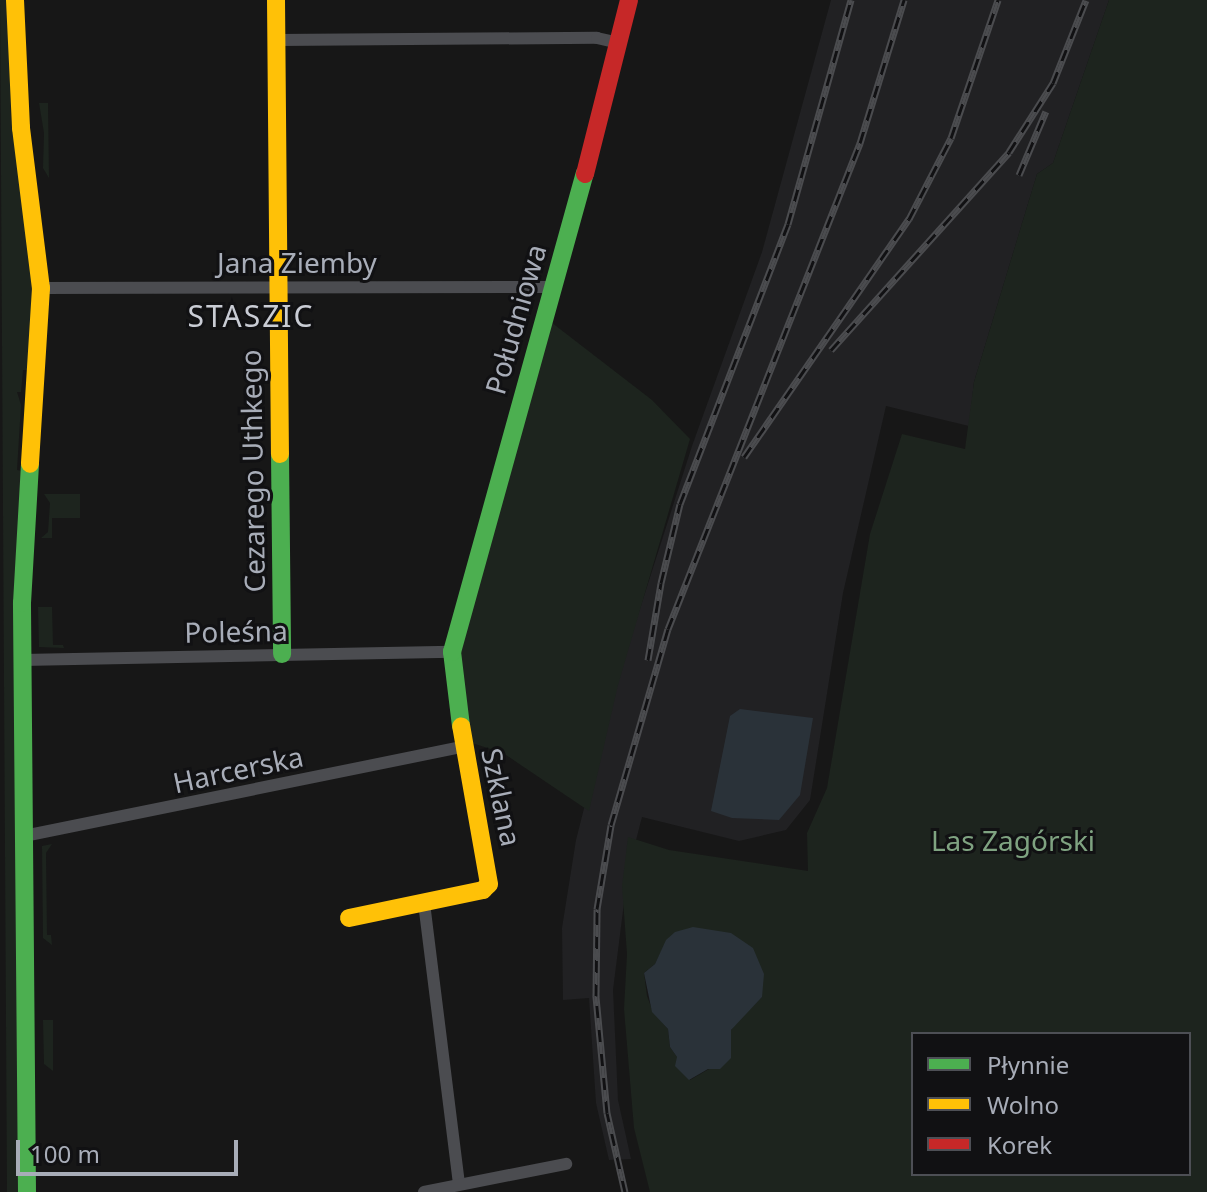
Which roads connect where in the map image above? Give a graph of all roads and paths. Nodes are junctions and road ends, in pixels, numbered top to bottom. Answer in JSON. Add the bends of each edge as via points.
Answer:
{"nodes":[{"id":1,"x":15,"y":0,"type":"edge"},
{"id":2,"x":276,"y":0,"type":"edge"},
{"id":3,"x":629,"y":0,"type":"edge"},
{"id":4,"x":277,"y":40,"type":"junction"},
{"id":5,"x":618,"y":43,"type":"junction"},
{"id":6,"x":278,"y":286,"type":"junction"},
{"id":7,"x":553,"y":287,"type":"junction"},
{"id":8,"x":41,"y":288,"type":"junction"},
{"id":9,"x":452,"y":652,"type":"junction"},
{"id":10,"x":282,"y":654,"type":"junction"},
{"id":11,"x":22,"y":660,"type":"junction"},
{"id":12,"x":463,"y":747,"type":"junction"},
{"id":13,"x":24,"y":836,"type":"junction"},
{"id":14,"x":424,"y":903,"type":"junction"},
{"id":15,"x":349,"y":918,"type":"dead end"},
{"id":16,"x":566,"y":1164,"type":"dead end"},
{"id":17,"x":459,"y":1184,"type":"junction"},
{"id":18,"x":27,"y":1192,"type":"edge"},
{"id":19,"x":424,"y":1192,"type":"edge"}],
"edges":[{"from":1,"to":8,"type":"street","via":[[19,114]]},
{"from":2,"to":4,"type":"street","name":"Cezarego Uthkego"},
{"from":3,"to":5,"type":"street","name":"Południowa"},
{"from":4,"to":5,"type":"street","via":[[597,38]]},
{"from":4,"to":6,"type":"street","name":"Cezarego Uthkego"},
{"from":5,"to":7,"type":"street","name":"Południowa"},
{"from":6,"to":7,"type":"street","name":"Jana Ziemby"},
{"from":6,"to":8,"type":"street","name":"Jana Ziemby"},
{"from":6,"to":10,"type":"street","name":"Cezarego Uthkego"},
{"from":7,"to":9,"type":"street","name":"Południowa"},
{"from":8,"to":11,"type":"street","via":[[24,538]]},
{"from":9,"to":10,"type":"street","name":"Poleśna"},
{"from":9,"to":12,"type":"street","name":"Szklana"},
{"from":10,"to":11,"type":"street","name":"Poleśna"},
{"from":11,"to":13,"type":"street"},
{"from":12,"to":13,"type":"street","name":"Harcerska"},
{"from":12,"to":14,"type":"street","name":"Szklana","via":[[489,884],[483,890]]},
{"from":13,"to":18,"type":"street"},
{"from":14,"to":15,"type":"street","name":"Szklana"},
{"from":14,"to":17,"type":"street"},
{"from":16,"to":17,"type":"street"},
{"from":17,"to":19,"type":"street"}]}
